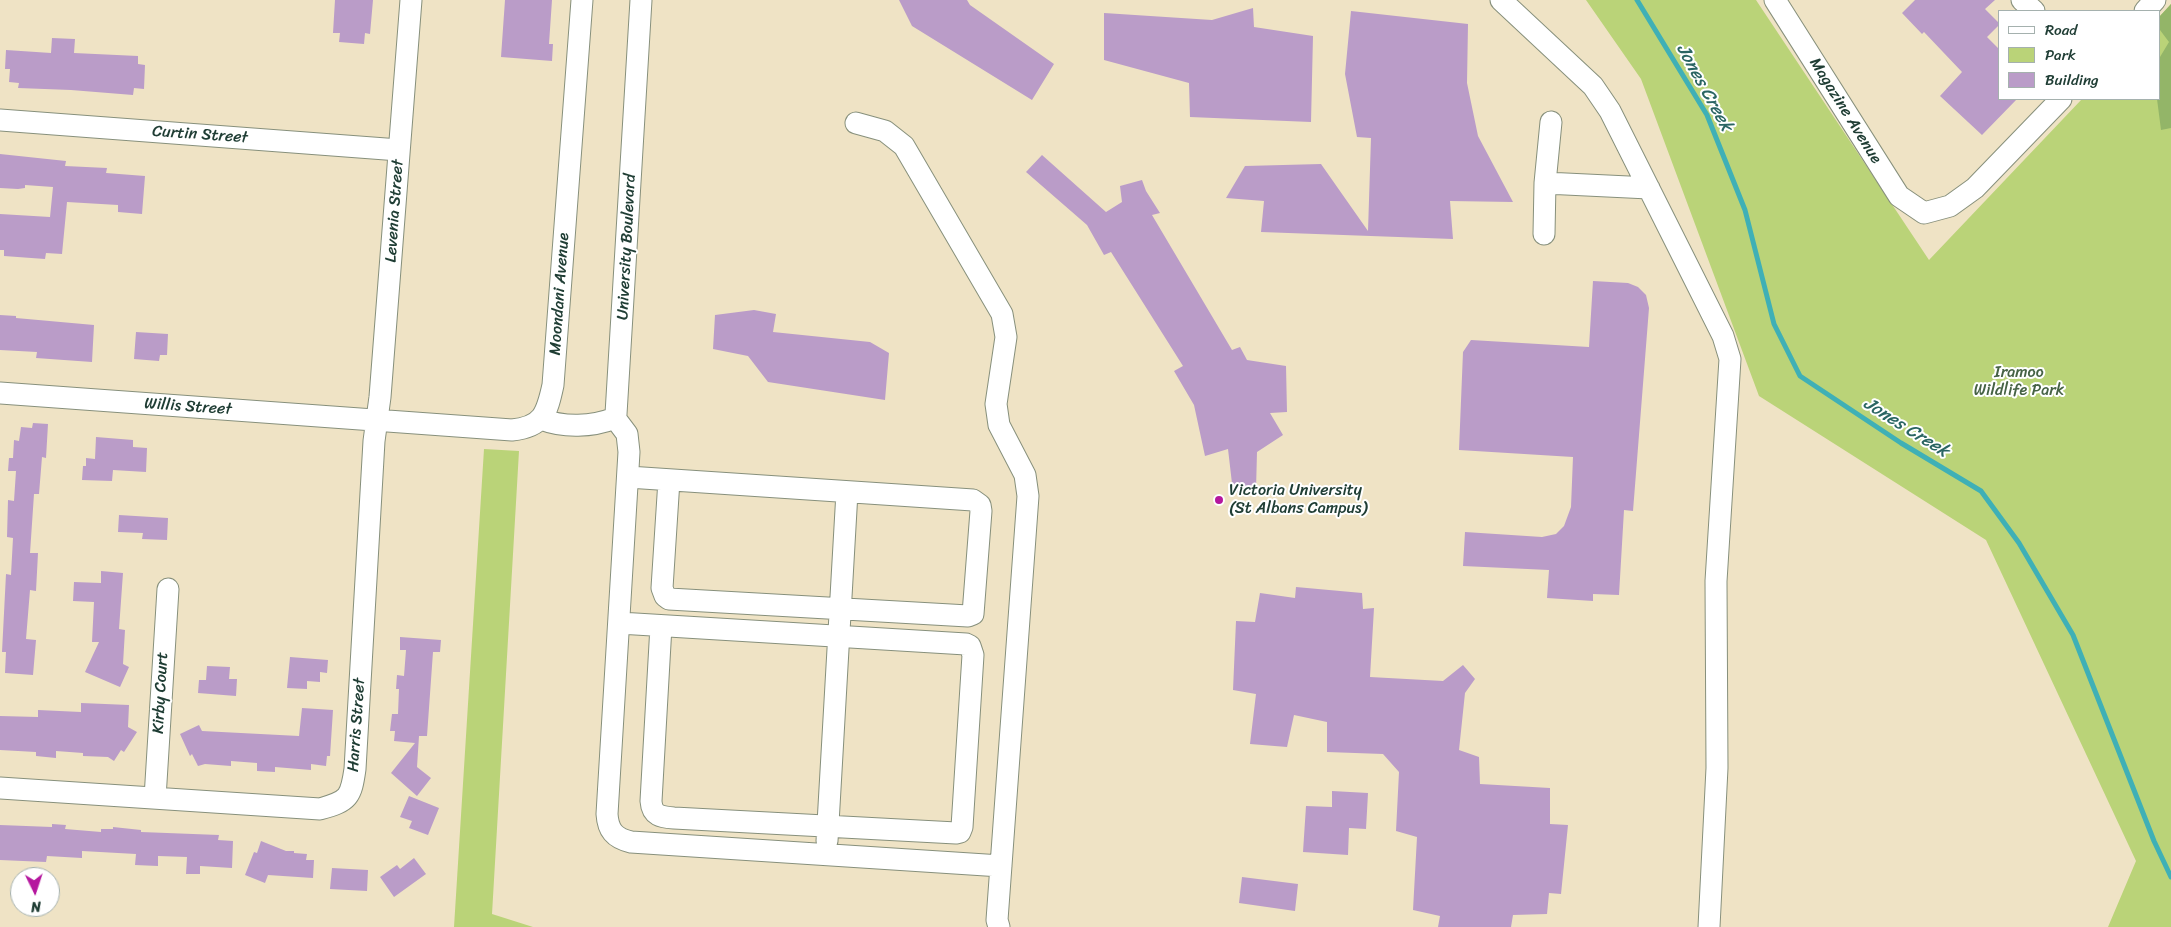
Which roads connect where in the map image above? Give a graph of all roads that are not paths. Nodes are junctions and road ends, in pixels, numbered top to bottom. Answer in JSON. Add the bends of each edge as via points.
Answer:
{"nodes":[{"id":1,"x":411,"y":0,"type":"edge"},
{"id":2,"x":582,"y":0,"type":"edge"},
{"id":3,"x":641,"y":0,"type":"edge"},
{"id":4,"x":1500,"y":0,"type":"edge"},
{"id":5,"x":1775,"y":0,"type":"edge"},
{"id":6,"x":2022,"y":0,"type":"edge"},
{"id":7,"x":2156,"y":0,"type":"edge"},
{"id":8,"x":2033,"y":10,"type":"edge"},
{"id":9,"x":2146,"y":10,"type":"edge"},
{"id":10,"x":2060,"y":100,"type":"edge"},
{"id":11,"x":0,"y":120,"type":"edge"},
{"id":12,"x":1551,"y":122,"type":"dead end"},
{"id":13,"x":856,"y":123,"type":"dead end"},
{"id":14,"x":399,"y":150,"type":"junction"},
{"id":15,"x":1545,"y":183,"type":"junction"},
{"id":16,"x":1649,"y":188,"type":"junction"},
{"id":17,"x":1544,"y":234,"type":"dead end"},
{"id":18,"x":0,"y":393,"type":"edge"},
{"id":19,"x":615,"y":418,"type":"junction"},
{"id":20,"x":541,"y":419,"type":"junction"},
{"id":21,"x":377,"y":421,"type":"junction"},
{"id":22,"x":628,"y":477,"type":"junction"},
{"id":23,"x":668,"y":480,"type":"junction"},
{"id":24,"x":847,"y":492,"type":"junction"},
{"id":25,"x":168,"y":589,"type":"dead end"},
{"id":26,"x":840,"y":609,"type":"junction"},
{"id":27,"x":619,"y":623,"type":"junction"},
{"id":28,"x":661,"y":626,"type":"junction"},
{"id":29,"x":839,"y":636,"type":"junction"},
{"id":30,"x":0,"y":788,"type":"edge"},
{"id":31,"x":155,"y":798,"type":"junction"},
{"id":32,"x":827,"y":827,"type":"junction"},
{"id":33,"x":826,"y":855,"type":"junction"},
{"id":34,"x":1001,"y":866,"type":"junction"},
{"id":35,"x":999,"y":927,"type":"edge"},
{"id":36,"x":1709,"y":927,"type":"edge"}],
"edges":[{"from":1,"to":14,"type":"street","name":"Levenia Street"},
{"from":2,"to":20,"type":"street","name":"Moondani Avenue","via":[[553,385]]},
{"from":3,"to":19,"type":"street","name":"University Boulevard"},
{"from":4,"to":16,"type":"street","via":[[1593,86],[1610,111]]},
{"from":5,"to":10,"type":"street","name":"Magazine Avenue","via":[[1899,196],[1924,213],[1950,206],[1975,188]]},
{"from":6,"to":8,"type":"street"},
{"from":7,"to":9,"type":"street"},
{"from":11,"to":14,"type":"street","name":"Curtin Street"},
{"from":12,"to":15,"type":"street"},
{"from":13,"to":34,"type":"street","via":[[885,131],[904,146],[1002,314],[1006,336],[996,404],[999,425],[1025,474],[1028,496]]},
{"from":14,"to":21,"type":"street","name":"Levenia Street"},
{"from":15,"to":16,"type":"street"},
{"from":15,"to":17,"type":"street"},
{"from":16,"to":36,"type":"street","via":[[1722,336],[1730,359],[1716,581],[1717,768]]},
{"from":18,"to":21,"type":"street","name":"Willis Street"},
{"from":19,"to":20,"type":"street","via":[[575,426]]},
{"from":19,"to":22,"type":"street","via":[[629,440]]},
{"from":20,"to":21,"type":"street","via":[[532,426],[512,430]]},
{"from":21,"to":31,"type":"street","name":"Harris Street","via":[[352,790],[344,800],[320,809]]},
{"from":22,"to":23,"type":"street"},
{"from":22,"to":27,"type":"street"},
{"from":23,"to":24,"type":"street"},
{"from":23,"to":26,"type":"street","via":[[662,588],[669,599]]},
{"from":24,"to":26,"type":"street"},
{"from":24,"to":26,"type":"street","via":[[973,500],[981,510],[973,614]]},
{"from":25,"to":31,"type":"street","name":"Kirby Court"},
{"from":26,"to":29,"type":"street"},
{"from":27,"to":28,"type":"street"},
{"from":27,"to":33,"type":"street","via":[[607,814],[612,833],[620,840],[631,842]]},
{"from":28,"to":29,"type":"street"},
{"from":28,"to":32,"type":"street","via":[[651,801],[654,813],[674,818]]},
{"from":29,"to":32,"type":"street"},
{"from":29,"to":32,"type":"street","via":[[966,644],[973,656],[960,832]]},
{"from":30,"to":31,"type":"street","name":"Harris Street"},
{"from":32,"to":33,"type":"street"},
{"from":33,"to":34,"type":"street"},
{"from":34,"to":35,"type":"street"}]}
